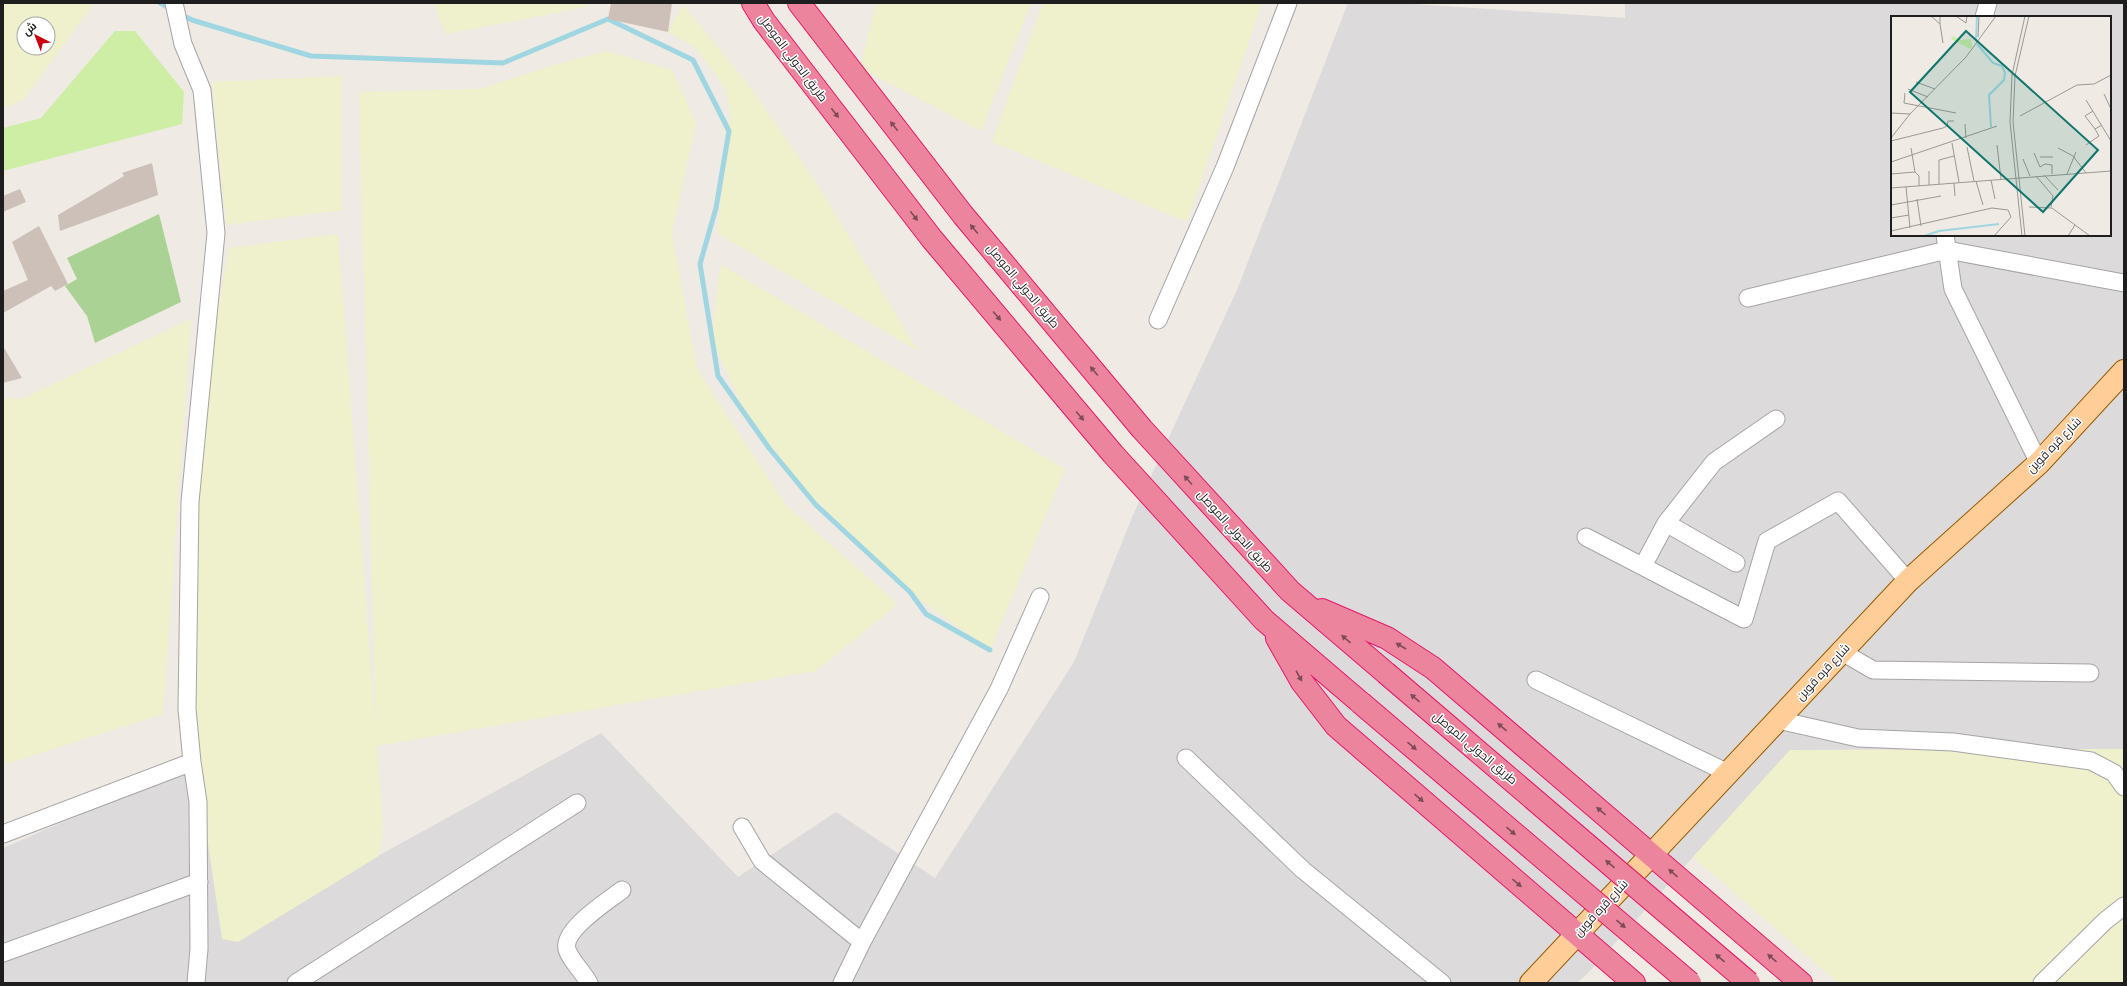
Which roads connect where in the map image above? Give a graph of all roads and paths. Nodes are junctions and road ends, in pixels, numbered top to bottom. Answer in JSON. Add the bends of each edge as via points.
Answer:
{"nodes":[{"id":1,"x":174,"y":3,"type":"edge"},
{"id":2,"x":753,"y":3,"type":"edge"},
{"id":3,"x":799,"y":3,"type":"edge"},
{"id":4,"x":1288,"y":3,"type":"edge"},
{"id":5,"x":1988,"y":3,"type":"edge"},
{"id":6,"x":1984,"y":16,"type":"edge"},
{"id":7,"x":1946,"y":243,"type":"edge"},
{"id":8,"x":2124,"y":283,"type":"edge"},
{"id":9,"x":1748,"y":298,"type":"dead end"},
{"id":10,"x":1158,"y":320,"type":"dead end"},
{"id":11,"x":2124,"y":371,"type":"edge"},
{"id":12,"x":1776,"y":419,"type":"dead end"},
{"id":13,"x":2039,"y":463,"type":"junction"},
{"id":14,"x":1666,"y":523,"type":"junction"},
{"id":15,"x":1586,"y":537,"type":"dead end"},
{"id":16,"x":1736,"y":563,"type":"dead end"},
{"id":17,"x":1642,"y":566,"type":"junction"},
{"id":18,"x":1908,"y":581,"type":"junction"},
{"id":19,"x":1290,"y":591,"type":"junction"},
{"id":20,"x":1040,"y":597,"type":"dead end"},
{"id":21,"x":1264,"y":620,"type":"junction"},
{"id":22,"x":1842,"y":652,"type":"junction"},
{"id":23,"x":2090,"y":673,"type":"dead end"},
{"id":24,"x":1536,"y":680,"type":"dead end"},
{"id":25,"x":1778,"y":720,"type":"junction"},
{"id":26,"x":1186,"y":758,"type":"dead end"},
{"id":27,"x":192,"y":762,"type":"junction"},
{"id":28,"x":1728,"y":773,"type":"junction"},
{"id":29,"x":2124,"y":787,"type":"edge"},
{"id":30,"x":577,"y":803,"type":"dead end"},
{"id":31,"x":742,"y":828,"type":"dead end"},
{"id":32,"x":3,"y":834,"type":"edge"},
{"id":33,"x":1652,"y":854,"type":"junction"},
{"id":34,"x":199,"y":882,"type":"junction"},
{"id":35,"x":622,"y":890,"type":"dead end"},
{"id":36,"x":2124,"y":906,"type":"edge"},
{"id":37,"x":1577,"y":934,"type":"junction"},
{"id":38,"x":862,"y":942,"type":"junction"},
{"id":39,"x":3,"y":953,"type":"edge"},
{"id":40,"x":196,"y":983,"type":"edge"},
{"id":41,"x":296,"y":983,"type":"edge"},
{"id":42,"x":589,"y":983,"type":"edge"},
{"id":43,"x":842,"y":983,"type":"edge"},
{"id":44,"x":1442,"y":983,"type":"edge"},
{"id":45,"x":1531,"y":983,"type":"edge"},
{"id":46,"x":1634,"y":983,"type":"edge"},
{"id":47,"x":1690,"y":983,"type":"edge"},
{"id":48,"x":1749,"y":983,"type":"edge"},
{"id":49,"x":1801,"y":983,"type":"edge"},
{"id":50,"x":2042,"y":983,"type":"edge"}],
"edges":[{"from":1,"to":27,"type":"street","via":[[183,44],[202,90],[216,233],[190,502],[187,709]]},
{"from":2,"to":21,"type":"highway","name":"طريق الحولي الموصل","one_way":true,"via":[[764,21],[932,239],[1113,454]]},
{"from":19,"to":3,"type":"highway","name":"طريق الحولي الموصل","one_way":true,"via":[[1142,428],[963,215]]},
{"from":4,"to":10,"type":"street","via":[[1225,168]]},
{"from":5,"to":6,"type":"street"},
{"from":7,"to":8,"type":"street"},
{"from":7,"to":9,"type":"street"},
{"from":7,"to":13,"type":"street","via":[[1954,289]]},
{"from":11,"to":13,"type":"main road","name":"شارع قره قوين"},
{"from":12,"to":14,"type":"street","via":[[1714,462]]},
{"from":13,"to":18,"type":"main road","name":"شارع قره قوين"},
{"from":14,"to":16,"type":"street"},
{"from":14,"to":17,"type":"street"},
{"from":15,"to":17,"type":"street"},
{"from":17,"to":18,"type":"street","via":[[1744,619],[1767,541],[1838,501]]},
{"from":18,"to":22,"type":"main road","name":"شارع قره قوين"},
{"from":33,"to":19,"type":"highway","one_way":true,"via":[[1433,668],[1387,638],[1320,609]]},
{"from":48,"to":19,"type":"highway","name":"طريق الحولي الموصل","one_way":true,"bridge":true},
{"from":20,"to":38,"type":"street","via":[[999,689]]},
{"from":21,"to":37,"type":"highway","one_way":true,"via":[[1276,635],[1307,689],[1336,726]]},
{"from":21,"to":47,"type":"highway","name":"طريق الحولي الموصل","one_way":true,"bridge":true},
{"from":22,"to":23,"type":"street","via":[[1874,670]]},
{"from":22,"to":25,"type":"main road","name":"شارع قره قوين"},
{"from":24,"to":28,"type":"street"},
{"from":25,"to":28,"type":"main road","name":"شارع قره قوين"},
{"from":25,"to":29,"type":"street","via":[[1858,738],[1954,742],[2091,760],[2114,773]]},
{"from":26,"to":44,"type":"street","via":[[1303,870]]},
{"from":27,"to":32,"type":"street"},
{"from":27,"to":34,"type":"street","via":[[198,802]]},
{"from":28,"to":33,"type":"main road","name":"شارع قره قوين"},
{"from":30,"to":41,"type":"street"},
{"from":31,"to":38,"type":"street","via":[[762,861]]},
{"from":33,"to":37,"type":"main road","name":"شارع قره قوين"},
{"from":49,"to":33,"type":"highway","one_way":true},
{"from":34,"to":39,"type":"street"},
{"from":34,"to":40,"type":"street","via":[[199,950]]},
{"from":35,"to":42,"type":"street","via":[[575,927],[568,938],[567,951]]},
{"from":36,"to":50,"type":"street","via":[[2105,920]]},
{"from":37,"to":45,"type":"main road","name":"شارع قره قوين"},
{"from":37,"to":46,"type":"highway"},
{"from":38,"to":43,"type":"street"}]}
